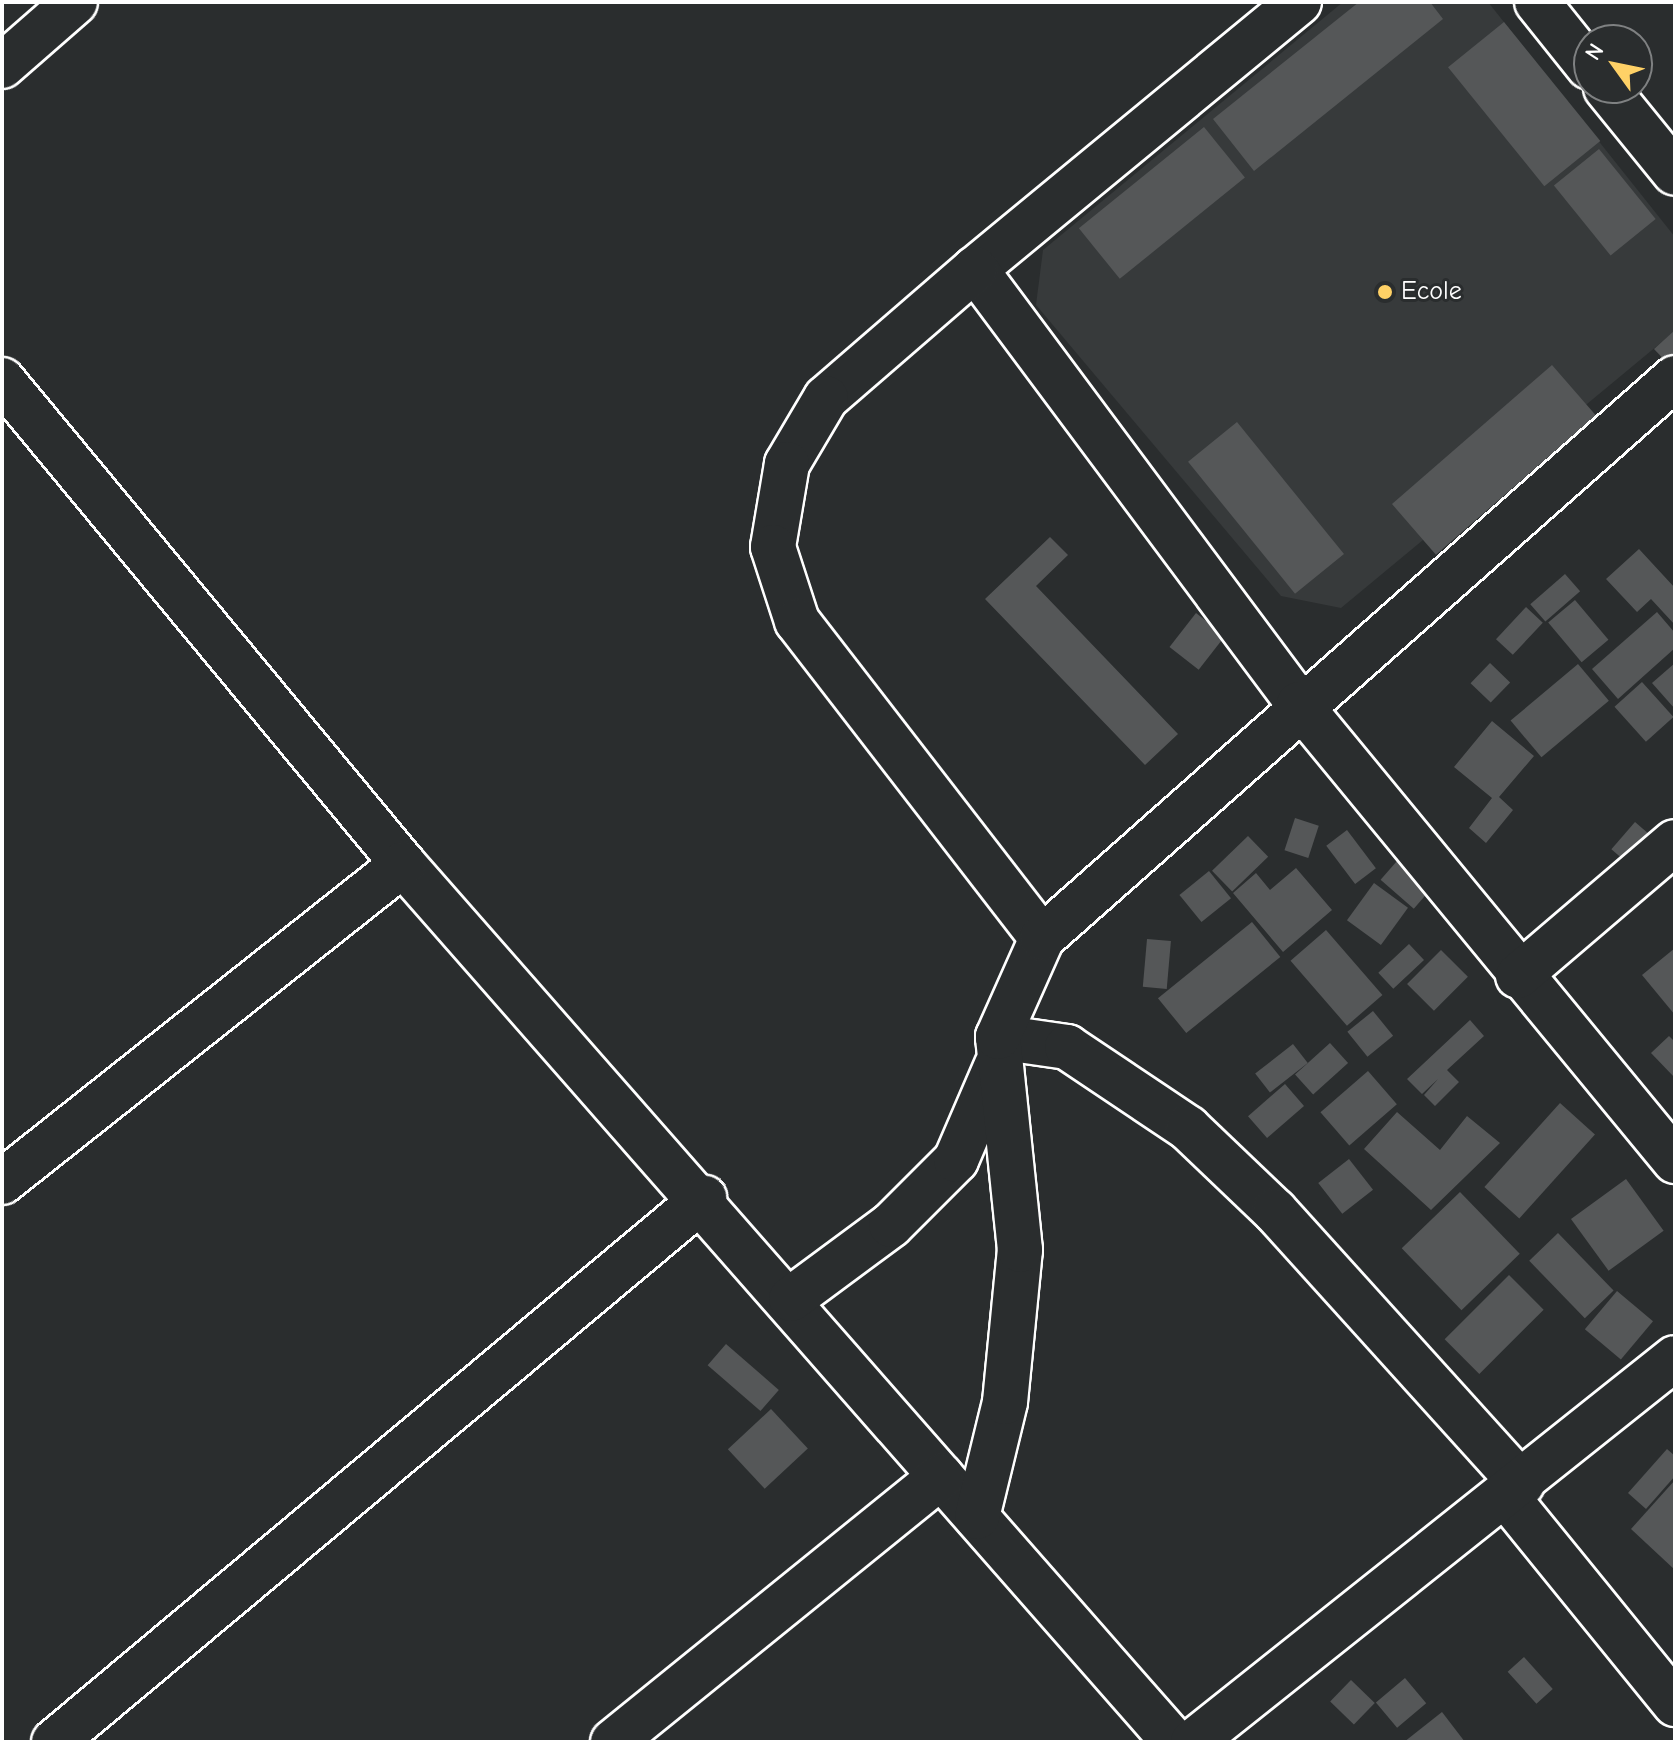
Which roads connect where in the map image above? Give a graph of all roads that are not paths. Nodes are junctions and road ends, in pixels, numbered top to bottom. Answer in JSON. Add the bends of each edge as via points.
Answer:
{"nodes":[{"id":1,"x":75,"y":2,"type":"edge"},
{"id":2,"x":1299,"y":2,"type":"edge"},
{"id":3,"x":1537,"y":2,"type":"edge"},
{"id":4,"x":1573,"y":47,"type":"edge"},
{"id":5,"x":2,"y":66,"type":"edge"},
{"id":6,"x":1619,"y":104,"type":"edge"},
{"id":7,"x":1675,"y":173,"type":"edge"},
{"id":8,"x":975,"y":269,"type":"junction"},
{"id":9,"x":1675,"y":378,"type":"edge"},
{"id":10,"x":2,"y":380,"type":"edge"},
{"id":11,"x":1299,"y":704,"type":"junction"},
{"id":12,"x":1675,"y":842,"type":"edge"},
{"id":13,"x":403,"y":864,"type":"junction"},
{"id":14,"x":1042,"y":938,"type":"junction"},
{"id":15,"x":1518,"y":976,"type":"junction"},
{"id":16,"x":998,"y":1051,"type":"junction"},
{"id":17,"x":1675,"y":1161,"type":"edge"},
{"id":18,"x":2,"y":1182,"type":"edge"},
{"id":19,"x":704,"y":1198,"type":"junction"},
{"id":20,"x":791,"y":1299,"type":"junction"},
{"id":21,"x":1675,"y":1358,"type":"edge"},
{"id":22,"x":941,"y":1476,"type":"junction"},
{"id":23,"x":1515,"y":1490,"type":"junction"},
{"id":24,"x":977,"y":1517,"type":"junction"},
{"id":25,"x":1675,"y":1704,"type":"edge"},
{"id":26,"x":54,"y":1742,"type":"edge"},
{"id":27,"x":613,"y":1742,"type":"edge"},
{"id":28,"x":1174,"y":1742,"type":"edge"},
{"id":29,"x":1193,"y":1742,"type":"edge"}],
"edges":[{"from":1,"to":5,"type":"street"},
{"from":2,"to":8,"type":"street"},
{"from":3,"to":4,"type":"street"},
{"from":6,"to":7,"type":"street"},
{"from":8,"to":11,"type":"street"},
{"from":8,"to":14,"type":"street","via":[[826,398],[787,464],[773,547],[797,621]]},
{"from":9,"to":11,"type":"street"},
{"from":10,"to":13,"type":"street"},
{"from":11,"to":14,"type":"street"},
{"from":11,"to":15,"type":"street"},
{"from":12,"to":15,"type":"street"},
{"from":13,"to":18,"type":"street"},
{"from":13,"to":19,"type":"street"},
{"from":14,"to":16,"type":"street"},
{"from":15,"to":17,"type":"street"},
{"from":16,"to":20,"type":"street","via":[[956,1160],[891,1225]]},
{"from":16,"to":23,"type":"street","via":[[1067,1047],[1188,1128],[1275,1211]]},
{"from":16,"to":24,"type":"street","via":[[1020,1250],[1007,1387]]},
{"from":19,"to":20,"type":"street"},
{"from":19,"to":26,"type":"street"},
{"from":20,"to":22,"type":"street"},
{"from":21,"to":23,"type":"street"},
{"from":22,"to":24,"type":"street"},
{"from":22,"to":27,"type":"street"},
{"from":23,"to":25,"type":"street"},
{"from":23,"to":29,"type":"street"},
{"from":24,"to":28,"type":"street"}]}
